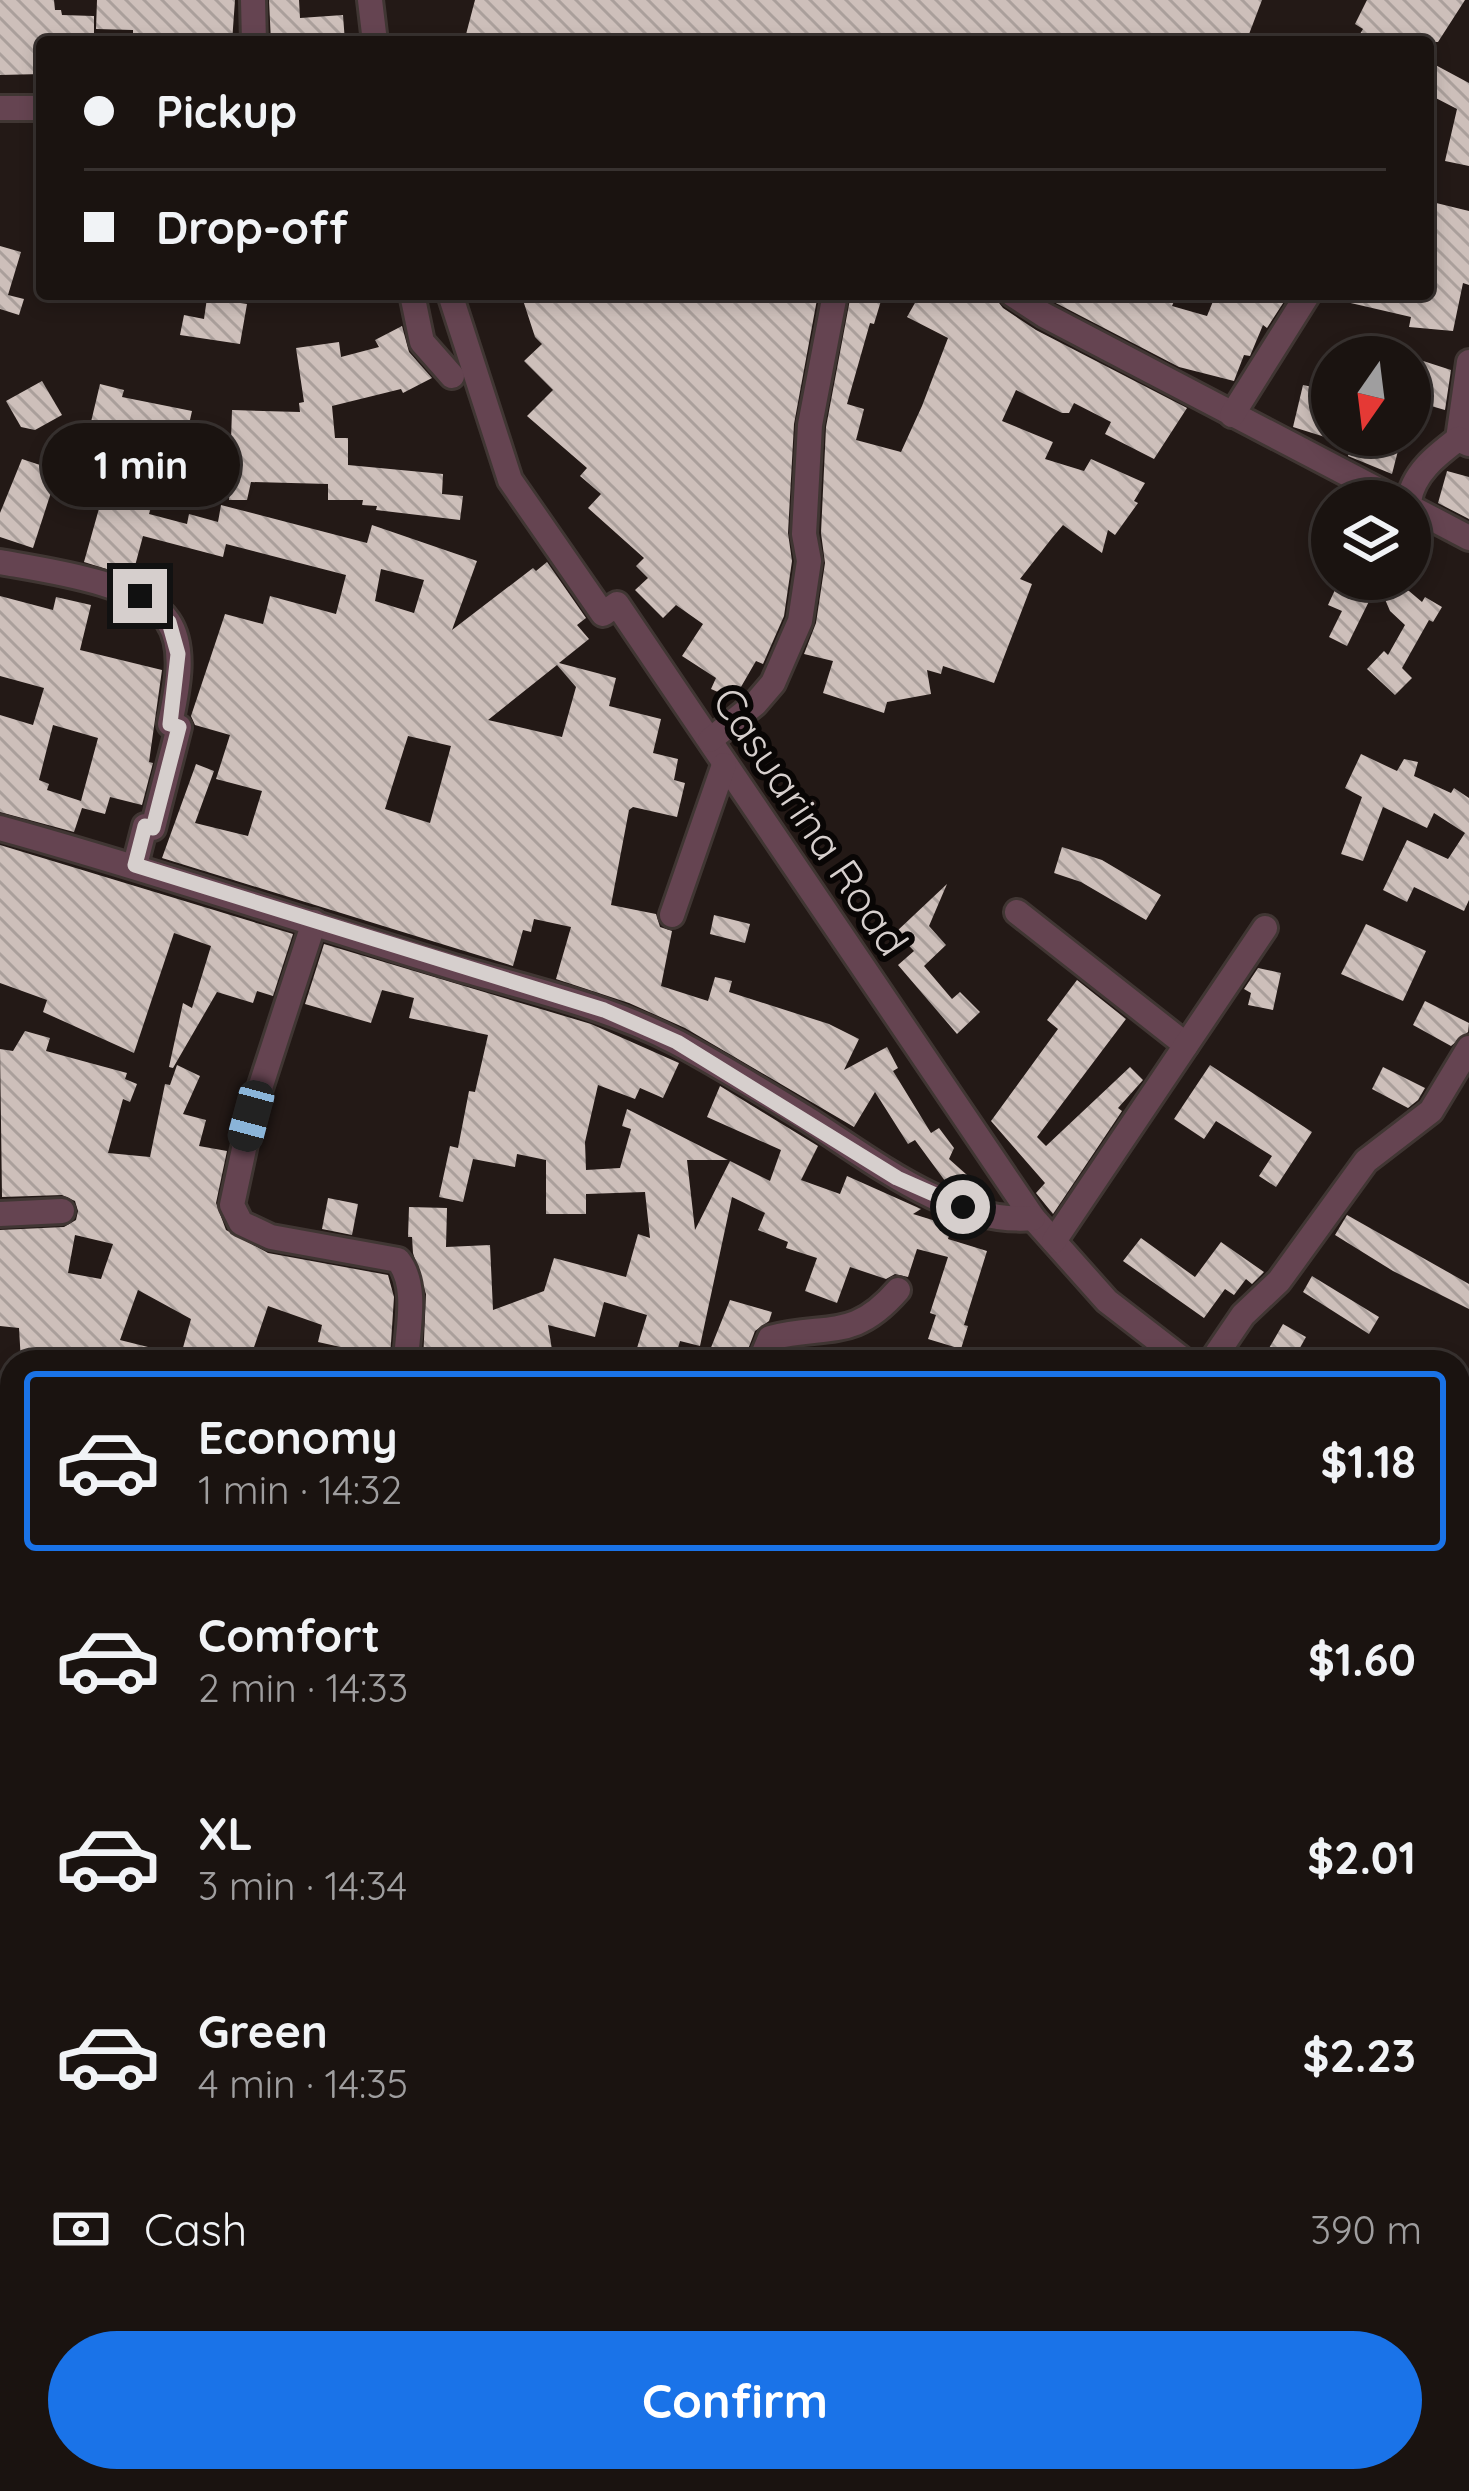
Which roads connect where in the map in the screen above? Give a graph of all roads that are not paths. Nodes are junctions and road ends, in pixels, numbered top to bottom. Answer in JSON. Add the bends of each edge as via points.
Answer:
{"nodes":[{"id":1,"x":253,"y":0,"type":"edge"},
{"id":2,"x":370,"y":0,"type":"edge"},
{"id":3,"x":254,"y":36,"type":"edge"},
{"id":4,"x":374,"y":36,"type":"edge"},
{"id":5,"x":0,"y":108,"type":"edge"},
{"id":6,"x":36,"y":108,"type":"edge"},
{"id":7,"x":413,"y":300,"type":"edge"},
{"id":8,"x":452,"y":300,"type":"edge"},
{"id":9,"x":834,"y":300,"type":"edge"},
{"id":10,"x":1023,"y":300,"type":"edge"},
{"id":11,"x":1304,"y":300,"type":"edge"},
{"id":12,"x":1469,"y":362,"type":"edge"},
{"id":13,"x":452,"y":376,"type":"dead end"},
{"id":14,"x":1232,"y":415,"type":"junction"},
{"id":15,"x":1464,"y":441,"type":"edge"},
{"id":16,"x":1358,"y":480,"type":"edge"},
{"id":17,"x":1415,"y":480,"type":"edge"},
{"id":18,"x":1431,"y":516,"type":"edge"},
{"id":19,"x":1469,"y":538,"type":"edge"},
{"id":20,"x":0,"y":562,"type":"edge"},
{"id":21,"x":710,"y":740,"type":"junction"},
{"id":22,"x":724,"y":765,"type":"junction"},
{"id":23,"x":0,"y":828,"type":"edge"},
{"id":24,"x":135,"y":865,"type":"junction"},
{"id":25,"x":1018,"y":912,"type":"dead end"},
{"id":26,"x":672,"y":914,"type":"dead end"},
{"id":27,"x":314,"y":922,"type":"junction"},
{"id":28,"x":1265,"y":928,"type":"dead end"},
{"id":29,"x":1186,"y":1045,"type":"junction"},
{"id":30,"x":1469,"y":1048,"type":"edge"},
{"id":31,"x":62,"y":1211,"type":"dead end"},
{"id":32,"x":0,"y":1214,"type":"edge"},
{"id":33,"x":1033,"y":1218,"type":"junction"},
{"id":34,"x":1054,"y":1241,"type":"junction"},
{"id":35,"x":898,"y":1290,"type":"dead end"},
{"id":36,"x":407,"y":1350,"type":"edge"},
{"id":37,"x":765,"y":1350,"type":"edge"},
{"id":38,"x":1171,"y":1350,"type":"edge"},
{"id":39,"x":1219,"y":1350,"type":"edge"}],
"edges":[{"from":1,"to":3,"type":"street"},
{"from":2,"to":4,"type":"street"},
{"from":5,"to":6,"type":"street"},
{"from":7,"to":13,"type":"street","via":[[422,342]]},
{"from":8,"to":21,"type":"street","name":"Casuarina Road","via":[[510,480],[603,614],[617,604]]},
{"from":9,"to":21,"type":"street","via":[[810,425],[800,622],[773,683]]},
{"from":10,"to":14,"type":"street"},
{"from":11,"to":14,"type":"street"},
{"from":12,"to":15,"type":"street"},
{"from":14,"to":16,"type":"street"},
{"from":15,"to":17,"type":"street"},
{"from":18,"to":19,"type":"street"},
{"from":20,"to":24,"type":"street","via":[[140,596],[169,622],[178,654],[170,724],[179,727]]},
{"from":21,"to":22,"type":"street","name":"Casuarina Road"},
{"from":22,"to":26,"type":"street"},
{"from":22,"to":33,"type":"street","name":"Casuarina Road"},
{"from":23,"to":24,"type":"street"},
{"from":24,"to":27,"type":"street"},
{"from":25,"to":29,"type":"street"},
{"from":27,"to":33,"type":"street","via":[[604,1010],[677,1042],[897,1178],[986,1216]]},
{"from":27,"to":36,"type":"street","via":[[251,1116],[232,1205],[241,1223],[271,1238],[398,1260],[406,1270]]},
{"from":28,"to":29,"type":"street"},
{"from":29,"to":34,"type":"street"},
{"from":30,"to":39,"type":"street","via":[[1431,1111],[1366,1161]]},
{"from":31,"to":32,"type":"street"},
{"from":33,"to":34,"type":"street","name":"Casuarina Road"},
{"from":34,"to":38,"type":"street","name":"Casuarina Road","via":[[1107,1300]]},
{"from":35,"to":37,"type":"street","via":[[878,1313],[844,1329],[770,1338]]}]}
